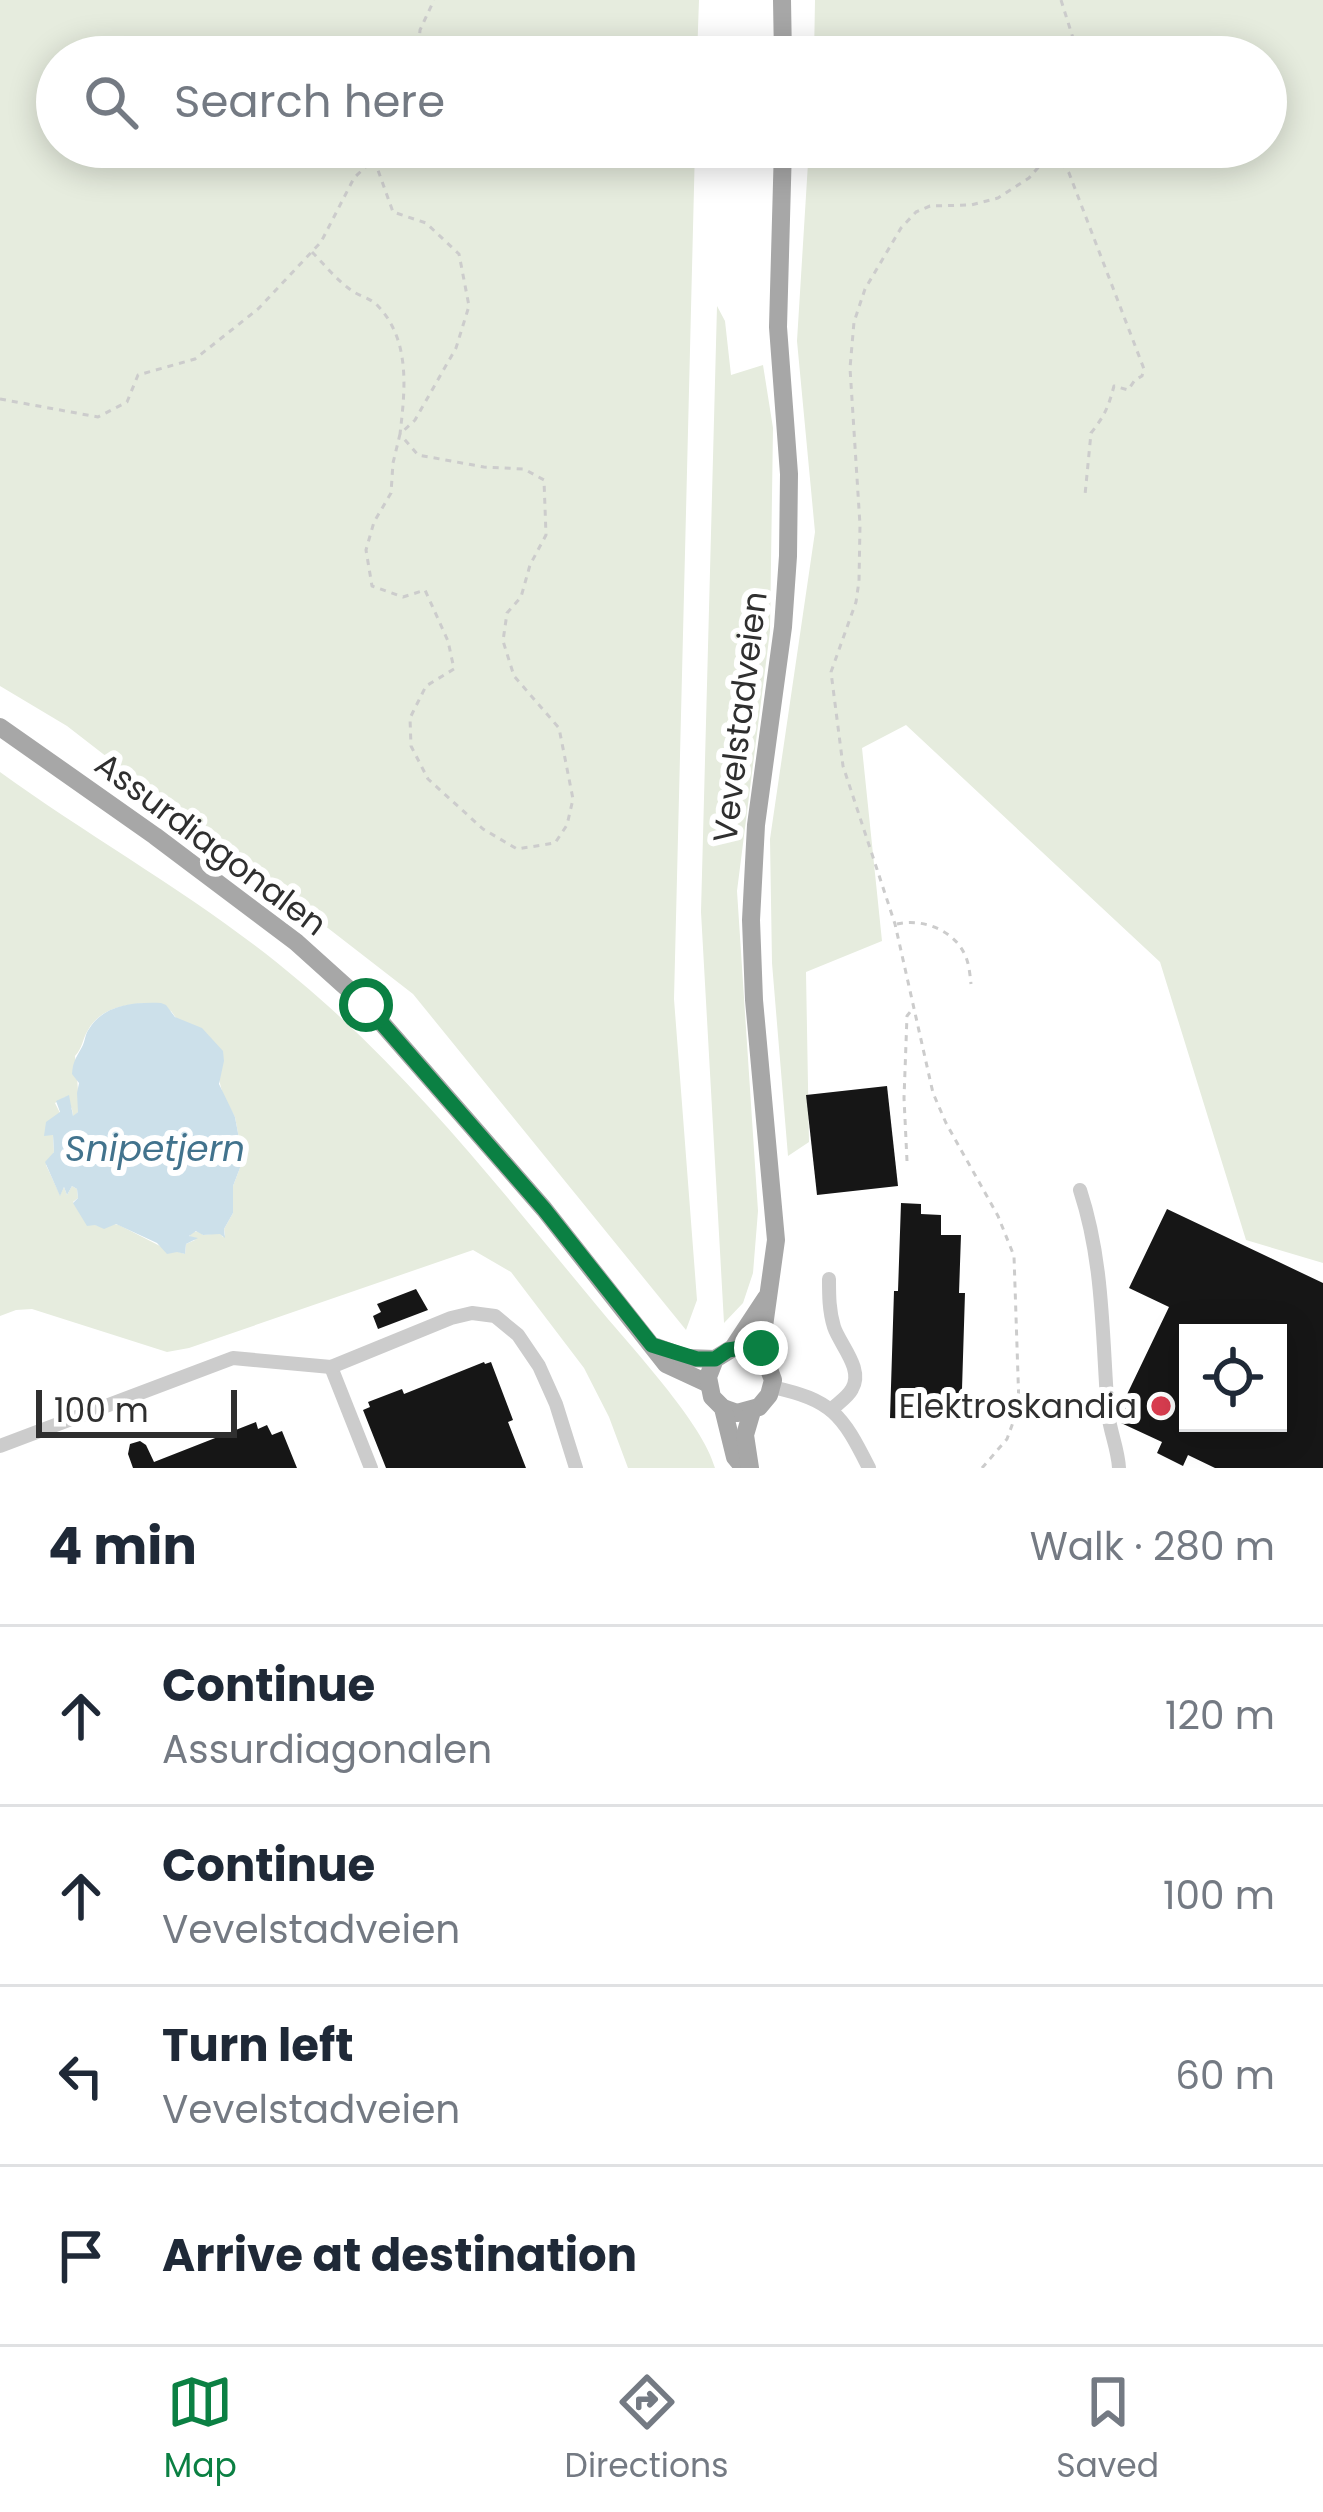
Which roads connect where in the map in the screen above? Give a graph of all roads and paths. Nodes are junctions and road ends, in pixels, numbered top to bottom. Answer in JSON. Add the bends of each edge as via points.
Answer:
{"nodes":[{"id":1,"x":434,"y":0,"type":"edge"},
{"id":2,"x":782,"y":0,"type":"edge"},
{"id":3,"x":1061,"y":0,"type":"edge"},
{"id":4,"x":420,"y":36,"type":"edge"},
{"id":5,"x":782,"y":36,"type":"edge"},
{"id":6,"x":1072,"y":36,"type":"edge"},
{"id":7,"x":365,"y":168,"type":"edge"},
{"id":8,"x":377,"y":168,"type":"edge"},
{"id":9,"x":782,"y":168,"type":"edge"},
{"id":10,"x":1038,"y":168,"type":"edge"},
{"id":11,"x":1066,"y":168,"type":"edge"},
{"id":12,"x":312,"y":252,"type":"junction"},
{"id":13,"x":0,"y":400,"type":"edge"},
{"id":14,"x":400,"y":434,"type":"junction"},
{"id":15,"x":1085,"y":495,"type":"dead end"},
{"id":16,"x":0,"y":727,"type":"edge"},
{"id":17,"x":896,"y":924,"type":"junction"},
{"id":18,"x":971,"y":984,"type":"dead end"},
{"id":19,"x":915,"y":1005,"type":"junction"},
{"id":20,"x":907,"y":1161,"type":"dead end"},
{"id":21,"x":1080,"y":1190,"type":"dead end"},
{"id":22,"x":829,"y":1279,"type":"dead end"},
{"id":23,"x":768,"y":1294,"type":"junction"},
{"id":24,"x":652,"y":1345,"type":"junction"},
{"id":25,"x":733,"y":1348,"type":"junction"},
{"id":26,"x":762,"y":1356,"type":"junction"},
{"id":27,"x":715,"y":1359,"type":"junction"},
{"id":28,"x":331,"y":1367,"type":"junction"},
{"id":29,"x":707,"y":1383,"type":"junction"},
{"id":30,"x":772,"y":1388,"type":"junction"},
{"id":31,"x":722,"y":1408,"type":"junction"},
{"id":32,"x":831,"y":1410,"type":"junction"},
{"id":33,"x":752,"y":1411,"type":"junction"},
{"id":34,"x":0,"y":1446,"type":"edge"},
{"id":35,"x":371,"y":1468,"type":"edge"},
{"id":36,"x":576,"y":1468,"type":"edge"},
{"id":37,"x":747,"y":1468,"type":"edge"},
{"id":38,"x":869,"y":1468,"type":"edge"},
{"id":39,"x":982,"y":1468,"type":"edge"},
{"id":40,"x":1119,"y":1468,"type":"edge"}],
"edges":[{"from":1,"to":4,"type":"path"},
{"from":2,"to":5,"type":"main road"},
{"from":3,"to":6,"type":"path"},
{"from":7,"to":12,"type":"path"},
{"from":8,"to":14,"type":"path","via":[[393,212],[426,223],[458,254],[469,307],[456,348]]},
{"from":9,"to":23,"type":"main road","name":"Vevelstadveien","via":[[778,327],[788,556],[751,933],[776,1225]]},
{"from":10,"to":17,"type":"path","via":[[998,198],[911,215],[871,277],[854,322],[860,581],[831,679],[843,766]]},
{"from":11,"to":15,"type":"path","via":[[1144,369],[1128,390],[1114,386],[1091,433]]},
{"from":12,"to":13,"type":"path","via":[[211,346],[138,375],[127,402],[98,417]]},
{"from":12,"to":14,"type":"path","via":[[376,302],[390,323],[406,378]]},
{"from":14,"to":14,"type":"path","via":[[418,454],[524,469],[544,480],[546,535],[507,613],[503,641],[514,676],[560,728],[573,799],[555,843],[517,849],[483,829],[428,778],[411,746],[410,718],[426,686],[454,669],[425,590],[403,597],[372,586],[366,550],[391,493]]},
{"from":16,"to":24,"type":"main road","name":"Assurdiagonalen","via":[[296,942],[366,1005]]},
{"from":17,"to":18,"type":"path","via":[[925,922],[949,936],[967,958]]},
{"from":17,"to":19,"type":"path"},
{"from":19,"to":20,"type":"path","via":[[907,1016]]},
{"from":19,"to":39,"type":"path","via":[[940,1112],[1014,1256],[1018,1406],[1007,1439]]},
{"from":21,"to":40,"type":"street","via":[[1093,1229]]},
{"from":22,"to":32,"type":"street","via":[[833,1324],[855,1375],[853,1389]]},
{"from":23,"to":25,"type":"main road","name":"Vevelstadveien"},
{"from":23,"to":26,"type":"main road","name":"Vevelstadveien"},
{"from":24,"to":27,"type":"main road"},
{"from":24,"to":29,"type":"main road","via":[[666,1364]]},
{"from":25,"to":26,"type":"main road"},
{"from":25,"to":27,"type":"main road","name":"Vevelstadveien"},
{"from":26,"to":30,"type":"main road","name":"Vevelstadveien"},
{"from":27,"to":29,"type":"main road"},
{"from":28,"to":34,"type":"street","via":[[233,1358]]},
{"from":28,"to":35,"type":"street"},
{"from":28,"to":36,"type":"street","via":[[451,1318],[495,1316],[539,1366]]},
{"from":29,"to":31,"type":"main road"},
{"from":30,"to":32,"type":"street"},
{"from":30,"to":33,"type":"main road"},
{"from":31,"to":33,"type":"main road"},
{"from":31,"to":37,"type":"main road","via":[[735,1457]]},
{"from":32,"to":38,"type":"street"},
{"from":33,"to":37,"type":"main road"}]}
